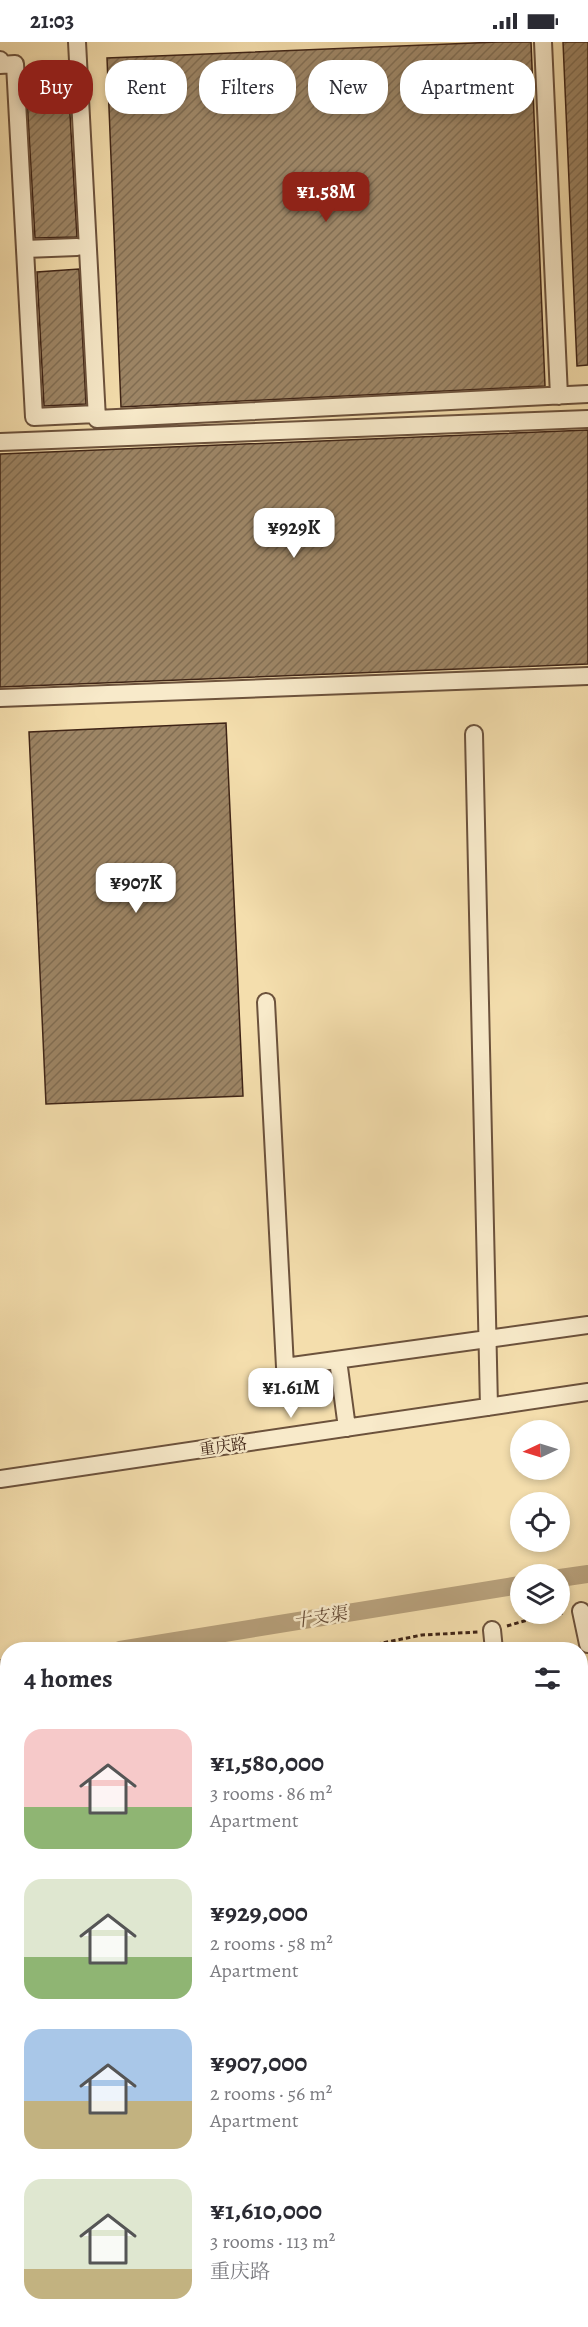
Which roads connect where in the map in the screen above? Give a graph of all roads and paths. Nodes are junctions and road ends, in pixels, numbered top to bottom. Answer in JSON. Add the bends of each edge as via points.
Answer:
{"nodes":[{"id":1,"x":76,"y":42,"type":"edge"},
{"id":2,"x":543,"y":42,"type":"edge"},
{"id":3,"x":0,"y":60,"type":"edge"},
{"id":4,"x":77,"y":247,"type":"dead end"},
{"id":5,"x":25,"y":249,"type":"junction"},
{"id":6,"x":588,"y":394,"type":"edge"},
{"id":7,"x":559,"y":396,"type":"junction"},
{"id":8,"x":96,"y":414,"type":"junction"},
{"id":9,"x":588,"y":419,"type":"edge"},
{"id":10,"x":0,"y":442,"type":"edge"},
{"id":11,"x":588,"y":676,"type":"edge"},
{"id":12,"x":0,"y":698,"type":"edge"},
{"id":13,"x":474,"y":734,"type":"dead end"},
{"id":14,"x":266,"y":1002,"type":"dead end"},
{"id":15,"x":588,"y":1325,"type":"edge"},
{"id":16,"x":488,"y":1339,"type":"junction"},
{"id":17,"x":338,"y":1360,"type":"junction"},
{"id":18,"x":588,"y":1392,"type":"edge"},
{"id":19,"x":489,"y":1407,"type":"junction"},
{"id":20,"x":347,"y":1428,"type":"junction"},
{"id":21,"x":0,"y":1479,"type":"edge"},
{"id":22,"x":581,"y":1611,"type":"joint"},
{"id":23,"x":492,"y":1630,"type":"junction"},
{"id":24,"x":387,"y":1642,"type":"edge"},
{"id":25,"x":493,"y":1642,"type":"edge"},
{"id":26,"x":588,"y":1642,"type":"edge"}],
"edges":[{"from":1,"to":8,"type":"street"},
{"from":2,"to":7,"type":"street"},
{"from":3,"to":5,"type":"street","via":[[0,65],[15,64]]},
{"from":4,"to":5,"type":"street"},
{"from":5,"to":8,"type":"street","via":[[34,417]]},
{"from":6,"to":7,"type":"street"},
{"from":7,"to":8,"type":"street","via":[[97,419]]},
{"from":9,"to":10,"type":"street"},
{"from":11,"to":12,"type":"street"},
{"from":13,"to":16,"type":"street"},
{"from":14,"to":17,"type":"street","via":[[285,1367]]},
{"from":15,"to":16,"type":"street"},
{"from":16,"to":17,"type":"street"},
{"from":16,"to":19,"type":"street"},
{"from":17,"to":20,"type":"street"},
{"from":18,"to":19,"type":"street","name":"重庆路"},
{"from":19,"to":20,"type":"street","name":"重庆路"},
{"from":20,"to":21,"type":"street","name":"重庆路"},
{"from":22,"to":23,"type":"path","via":[[538,1617]]},
{"from":22,"to":26,"type":"street"},
{"from":23,"to":24,"type":"path"},
{"from":23,"to":25,"type":"street"}]}
